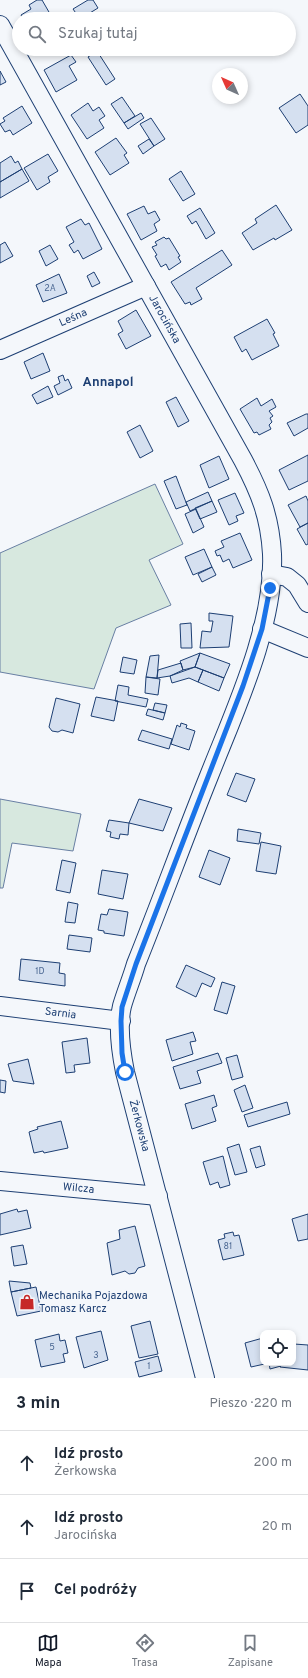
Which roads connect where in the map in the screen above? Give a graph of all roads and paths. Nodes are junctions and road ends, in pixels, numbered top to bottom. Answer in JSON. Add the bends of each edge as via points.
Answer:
{"nodes":[{"id":1,"x":0,"y":25,"type":"edge"},
{"id":2,"x":12,"y":46,"type":"edge"},
{"id":3,"x":17,"y":56,"type":"edge"},
{"id":4,"x":146,"y":286,"type":"junction"},
{"id":5,"x":0,"y":350,"type":"edge"},
{"id":6,"x":271,"y":574,"type":"junction"},
{"id":7,"x":308,"y":603,"type":"edge"},
{"id":8,"x":262,"y":629,"type":"junction"},
{"id":9,"x":308,"y":648,"type":"edge"},
{"id":10,"x":0,"y":1006,"type":"edge"},
{"id":11,"x":121,"y":1021,"type":"junction"},
{"id":12,"x":0,"y":1181,"type":"edge"},
{"id":13,"x":158,"y":1196,"type":"junction"},
{"id":14,"x":205,"y":1378,"type":"edge"}],
"edges":[{"from":1,"to":2,"type":"street","name":"Jarocińska"},
{"from":3,"to":4,"type":"street","name":"Jarocińska"},
{"from":4,"to":5,"type":"street","name":"Leśna"},
{"from":4,"to":6,"type":"street","name":"Jarocińska","via":[[243,460],[265,505],[270,531]]},
{"from":6,"to":7,"type":"street","via":[[287,577],[297,585]]},
{"from":6,"to":8,"type":"street","name":"Jarocińska"},
{"from":8,"to":9,"type":"street"},
{"from":8,"to":11,"type":"street","name":"Żerkowska","via":[[243,686],[136,964],[122,1007]]},
{"from":10,"to":11,"type":"street","name":"Sarnia"},
{"from":11,"to":13,"type":"street","name":"Żerkowska","via":[[125,1072]]},
{"from":12,"to":13,"type":"street","name":"Wilcza"},
{"from":13,"to":14,"type":"street","name":"Żerkowska"}]}
